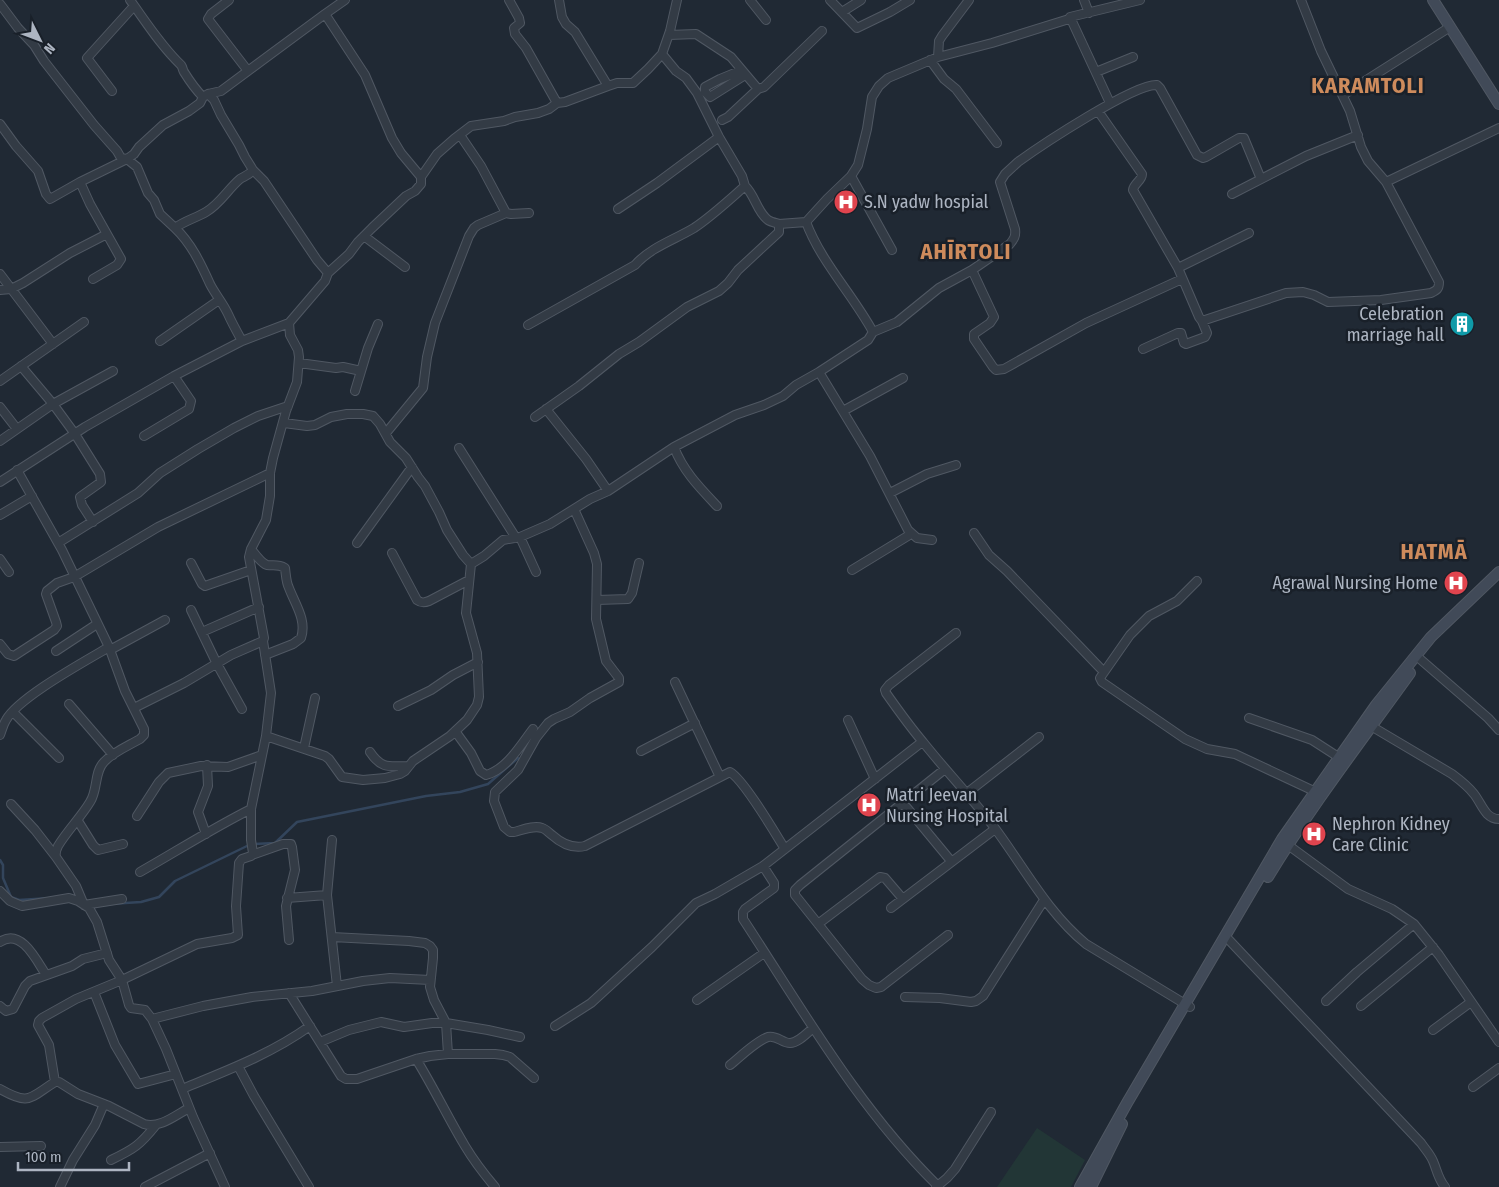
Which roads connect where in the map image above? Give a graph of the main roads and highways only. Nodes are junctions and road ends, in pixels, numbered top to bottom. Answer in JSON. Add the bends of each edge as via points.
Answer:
{"nodes":[{"id":1,"x":1433,"y":0,"type":"edge"},
{"id":2,"x":1499,"y":104,"type":"edge"},
{"id":3,"x":1499,"y":572,"type":"edge"},
{"id":4,"x":1499,"y":581,"type":"edge"},
{"id":5,"x":1343,"y":760,"type":"junction"},
{"id":6,"x":1188,"y":1005,"type":"junction"},
{"id":7,"x":1080,"y":1187,"type":"edge"},
{"id":8,"x":1091,"y":1187,"type":"edge"}],
"edges":[{"from":1,"to":2,"type":"main road"},
{"from":3,"to":5,"type":"main road","via":[[1432,637],[1376,705]]},
{"from":4,"to":5,"type":"main road","via":[[1436,640]]},
{"from":5,"to":6,"type":"main road"},
{"from":5,"to":6,"type":"main road","via":[[1282,839]]},
{"from":6,"to":7,"type":"main road"},
{"from":6,"to":8,"type":"main road"}]}
